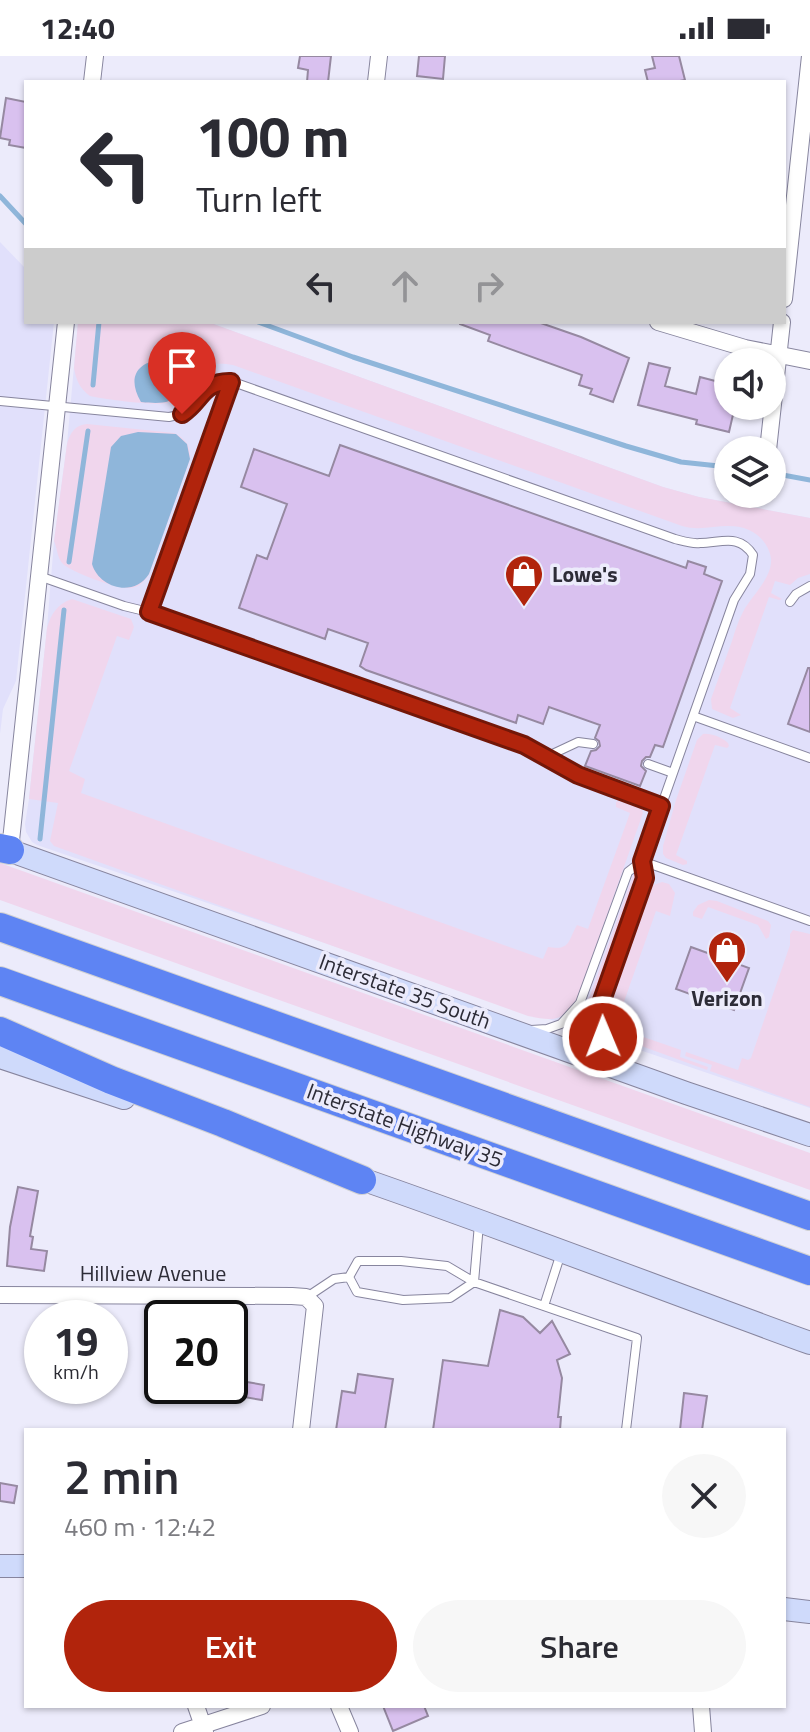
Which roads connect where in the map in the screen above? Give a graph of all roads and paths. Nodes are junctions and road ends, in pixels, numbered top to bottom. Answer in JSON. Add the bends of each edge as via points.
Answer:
{"nodes":[{"id":1,"x":95,"y":56,"type":"edge"},
{"id":2,"x":379,"y":56,"type":"edge"},
{"id":3,"x":810,"y":56,"type":"edge"},
{"id":4,"x":92,"y":80,"type":"edge"},
{"id":5,"x":376,"y":80,"type":"edge"},
{"id":6,"x":786,"y":280,"type":"edge"},
{"id":7,"x":66,"y":324,"type":"edge"},
{"id":8,"x":664,"y":324,"type":"edge"},
{"id":9,"x":782,"y":324,"type":"edge"},
{"id":10,"x":746,"y":348,"type":"edge"},
{"id":11,"x":779,"y":348,"type":"edge"},
{"id":12,"x":786,"y":357,"type":"edge"},
{"id":13,"x":810,"y":361,"type":"edge"},
{"id":14,"x":231,"y":382,"type":"junction"},
{"id":15,"x":0,"y":401,"type":"edge"},
{"id":16,"x":57,"y":407,"type":"junction"},
{"id":17,"x":39,"y":576,"type":"junction"},
{"id":18,"x":810,"y":586,"type":"edge"},
{"id":19,"x":790,"y":602,"type":"dead end"},
{"id":20,"x":149,"y":612,"type":"junction"},
{"id":21,"x":693,"y":716,"type":"junction"},
{"id":22,"x":593,"y":744,"type":"dead end"},
{"id":23,"x":546,"y":757,"type":"junction"},
{"id":24,"x":810,"y":758,"type":"edge"},
{"id":25,"x":648,"y":764,"type":"dead end"},
{"id":26,"x":673,"y":773,"type":"junction"},
{"id":27,"x":661,"y":806,"type":"junction"},
{"id":28,"x":3,"y":848,"type":"edge"},
{"id":29,"x":642,"y":861,"type":"junction"},
{"id":30,"x":810,"y":921,"type":"edge"},
{"id":31,"x":0,"y":927,"type":"edge"},
{"id":32,"x":0,"y":981,"type":"edge"},
{"id":33,"x":485,"y":1020,"type":"junction"},
{"id":34,"x":0,"y":1031,"type":"edge"},
{"id":35,"x":0,"y":1057,"type":"edge"},
{"id":36,"x":686,"y":1093,"type":"junction"},
{"id":37,"x":810,"y":1135,"type":"edge"},
{"id":38,"x":362,"y":1180,"type":"junction"},
{"id":39,"x":810,"y":1216,"type":"edge"},
{"id":40,"x":480,"y":1220,"type":"junction"},
{"id":41,"x":561,"y":1252,"type":"junction"},
{"id":42,"x":810,"y":1271,"type":"edge"},
{"id":43,"x":349,"y":1277,"type":"junction"},
{"id":44,"x":474,"y":1282,"type":"junction"},
{"id":45,"x":0,"y":1295,"type":"edge"},
{"id":46,"x":306,"y":1297,"type":"junction"},
{"id":47,"x":544,"y":1306,"type":"junction"},
{"id":48,"x":810,"y":1343,"type":"edge"},
{"id":49,"x":301,"y":1428,"type":"edge"},
{"id":50,"x":626,"y":1428,"type":"edge"},
{"id":51,"x":0,"y":1566,"type":"edge"},
{"id":52,"x":24,"y":1566,"type":"edge"},
{"id":53,"x":786,"y":1609,"type":"edge"},
{"id":54,"x":810,"y":1612,"type":"edge"},
{"id":55,"x":197,"y":1708,"type":"edge"},
{"id":56,"x":257,"y":1708,"type":"edge"},
{"id":57,"x":340,"y":1708,"type":"edge"},
{"id":58,"x":701,"y":1708,"type":"edge"},
{"id":59,"x":204,"y":1729,"type":"edge"},
{"id":60,"x":182,"y":1732,"type":"edge"},
{"id":61,"x":350,"y":1732,"type":"edge"},
{"id":62,"x":703,"y":1732,"type":"edge"}],
"edges":[{"from":1,"to":4,"type":"street"},
{"from":2,"to":5,"type":"street"},
{"from":3,"to":6,"type":"street"},
{"from":7,"to":16,"type":"street"},
{"from":8,"to":10,"type":"street"},
{"from":9,"to":11,"type":"street"},
{"from":12,"to":13,"type":"street"},
{"from":14,"to":16,"type":"lane","via":[[208,387],[187,411],[175,416]]},
{"from":14,"to":20,"type":"lane"},
{"from":14,"to":21,"type":"lane","via":[[675,539],[743,544],[753,555],[750,574],[734,600]]},
{"from":15,"to":16,"type":"lane"},
{"from":16,"to":17,"type":"street"},
{"from":17,"to":20,"type":"lane"},
{"from":17,"to":28,"type":"street"},
{"from":18,"to":19,"type":"lane"},
{"from":20,"to":23,"type":"lane","via":[[514,741]]},
{"from":21,"to":24,"type":"lane"},
{"from":21,"to":26,"type":"lane"},
{"from":22,"to":23,"type":"lane","via":[[578,742]]},
{"from":23,"to":27,"type":"lane","via":[[578,775]]},
{"from":25,"to":26,"type":"lane"},
{"from":26,"to":27,"type":"lane"},
{"from":27,"to":29,"type":"lane"},
{"from":28,"to":33,"type":"main road","name":"Interstate 35 South"},
{"from":29,"to":30,"type":"lane"},
{"from":29,"to":33,"type":"lane","via":[[628,872],[583,998],[568,1018],[541,1030]]},
{"from":29,"to":36,"type":"lane","via":[[645,878],[603,996],[600,1025],[610,1050],[624,1062]]},
{"from":31,"to":39,"type":"highway"},
{"from":32,"to":42,"type":"highway","name":"Interstate Highway 35"},
{"from":33,"to":36,"type":"main road","name":"Interstate 35 South"},
{"from":34,"to":38,"type":"highway"},
{"from":35,"to":38,"type":"main road"},
{"from":36,"to":37,"type":"main road","name":"Interstate 35 South"},
{"from":38,"to":40,"type":"main road"},
{"from":40,"to":41,"type":"main road"},
{"from":40,"to":44,"type":"lane"},
{"from":41,"to":47,"type":"lane"},
{"from":41,"to":48,"type":"main road"},
{"from":43,"to":44,"type":"lane","via":[[358,1261],[401,1261],[447,1266]]},
{"from":43,"to":44,"type":"lane","via":[[357,1292],[403,1300],[450,1298]]},
{"from":43,"to":46,"type":"lane","via":[[334,1279]]},
{"from":44,"to":47,"type":"lane"},
{"from":45,"to":46,"type":"street","name":"Hillview Avenue"},
{"from":46,"to":49,"type":"street","via":[[315,1306]]},
{"from":47,"to":50,"type":"lane","via":[[637,1338]]},
{"from":51,"to":52,"type":"main road"},
{"from":53,"to":54,"type":"main road"},
{"from":55,"to":59,"type":"street"},
{"from":56,"to":59,"type":"street"},
{"from":57,"to":61,"type":"street"},
{"from":58,"to":62,"type":"street"},
{"from":59,"to":60,"type":"street"}]}
